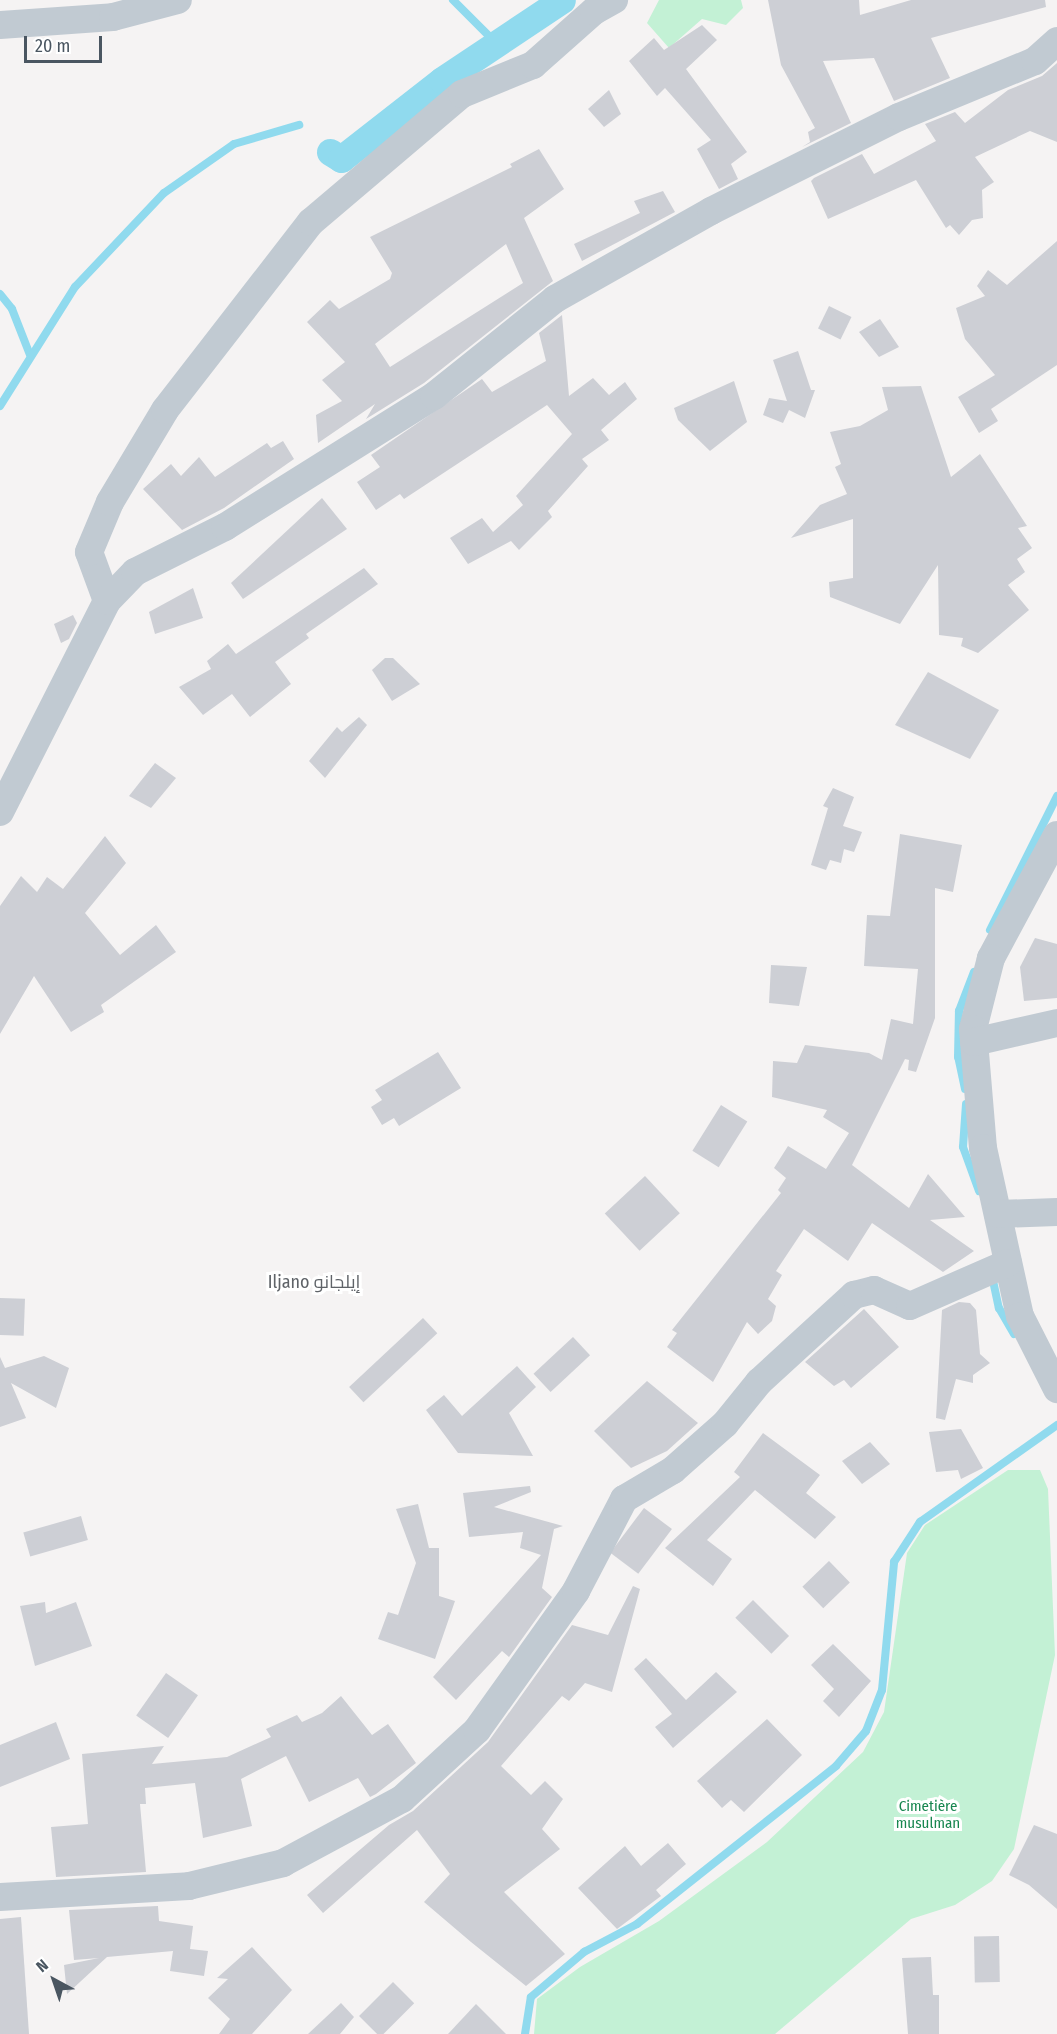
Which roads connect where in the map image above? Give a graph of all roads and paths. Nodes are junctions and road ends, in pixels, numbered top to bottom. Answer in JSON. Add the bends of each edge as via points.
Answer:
{"nodes":[{"id":1,"x":178,"y":0,"type":"edge"},
{"id":2,"x":614,"y":0,"type":"edge"},
{"id":3,"x":0,"y":26,"type":"edge"},
{"id":4,"x":1057,"y":41,"type":"edge"},
{"id":5,"x":107,"y":601,"type":"junction"},
{"id":6,"x":0,"y":812,"type":"edge"},
{"id":7,"x":1057,"y":835,"type":"edge"},
{"id":8,"x":1057,"y":1023,"type":"edge"},
{"id":9,"x":974,"y":1042,"type":"junction"},
{"id":10,"x":1057,"y":1212,"type":"edge"},
{"id":11,"x":998,"y":1214,"type":"junction"},
{"id":12,"x":1008,"y":1263,"type":"junction"},
{"id":13,"x":1057,"y":1389,"type":"edge"},
{"id":14,"x":0,"y":1897,"type":"edge"}],
"edges":[{"from":1,"to":3,"type":"street","via":[[113,16]]},
{"from":2,"to":5,"type":"street","via":[[594,10],[533,65],[462,94],[311,222],[165,410],[110,502],[89,552]]},
{"from":4,"to":5,"type":"street","via":[[1035,61],[899,117],[711,211],[555,299],[434,396],[225,527],[135,572]]},
{"from":5,"to":6,"type":"street"},
{"from":7,"to":9,"type":"street","via":[[991,957]]},
{"from":8,"to":9,"type":"street"},
{"from":9,"to":11,"type":"street","via":[[982,1148]]},
{"from":10,"to":11,"type":"street"},
{"from":11,"to":12,"type":"street"},
{"from":12,"to":13,"type":"street","via":[[1020,1316]]},
{"from":12,"to":14,"type":"street","via":[[910,1306],[874,1290],[854,1295],[759,1382],[725,1424],[673,1470],[624,1499],[576,1591],[477,1730],[402,1798],[350,1830],[262,1868],[189,1886]]}]}
